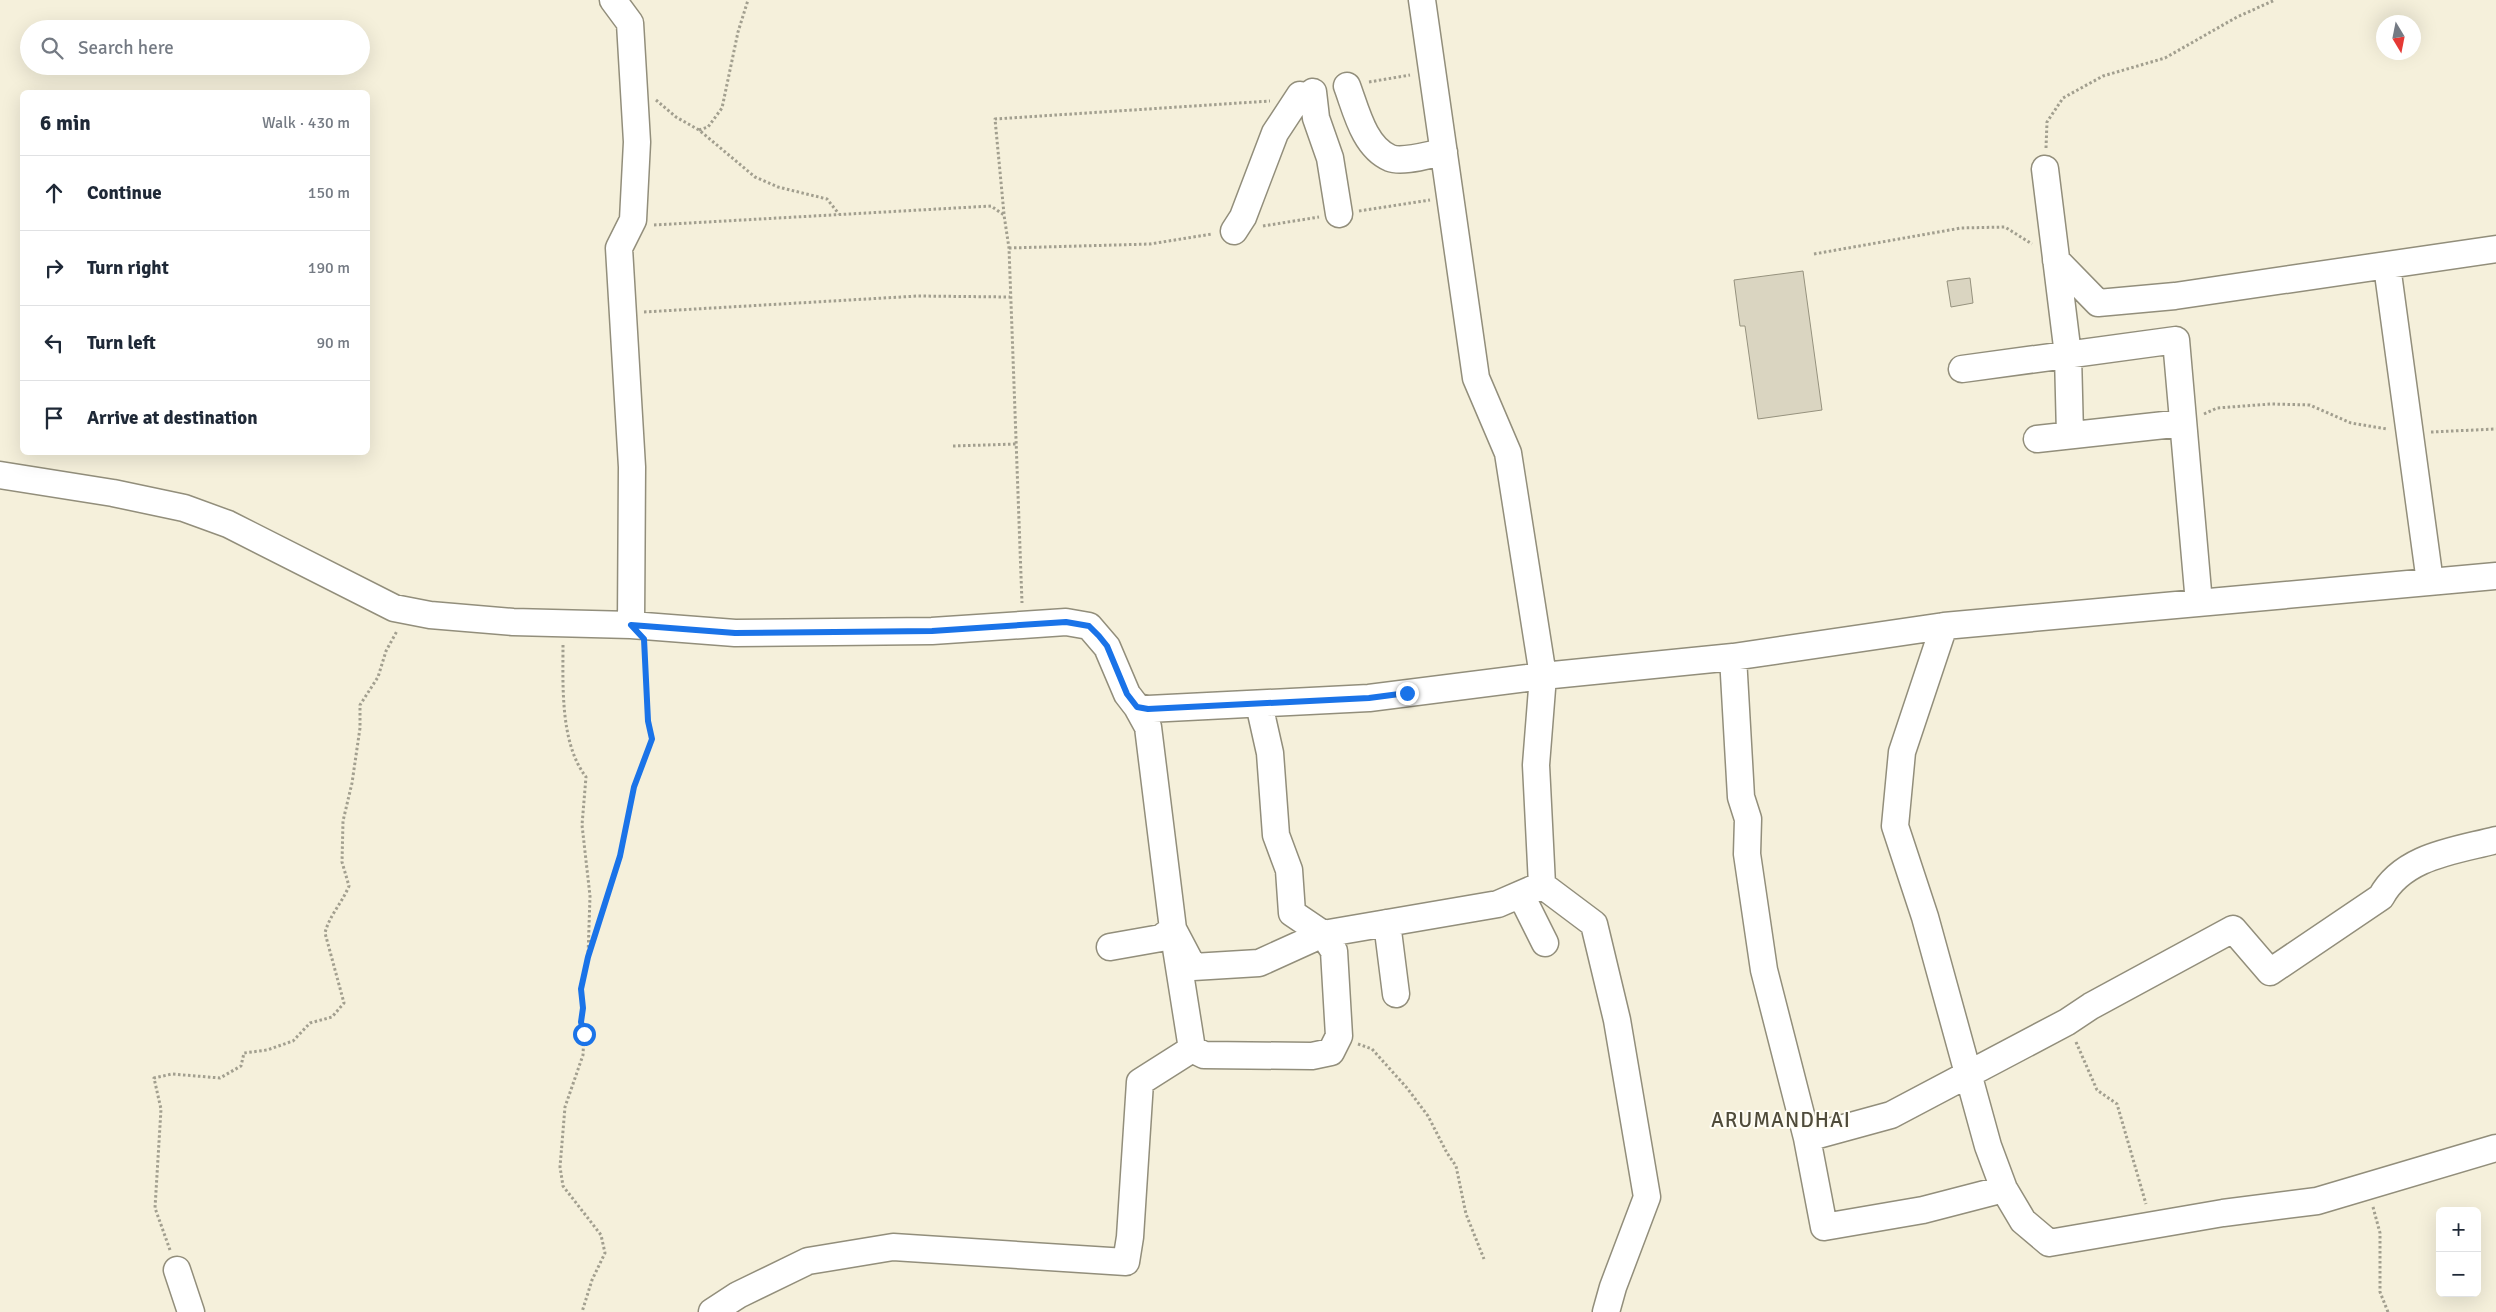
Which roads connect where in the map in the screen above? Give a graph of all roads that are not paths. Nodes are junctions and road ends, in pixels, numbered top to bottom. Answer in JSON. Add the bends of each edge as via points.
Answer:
{"nodes":[{"id":1,"x":613,"y":0,"type":"edge"},
{"id":2,"x":1422,"y":0,"type":"edge"},
{"id":3,"x":1347,"y":86,"type":"road end"},
{"id":4,"x":1444,"y":152,"type":"junction"},
{"id":5,"x":2045,"y":169,"type":"road end"},
{"id":6,"x":1339,"y":214,"type":"dead end"},
{"id":7,"x":1234,"y":230,"type":"dead end"},
{"id":8,"x":2496,"y":249,"type":"edge"},
{"id":9,"x":2056,"y":260,"type":"junction"},
{"id":10,"x":2387,"y":266,"type":"junction"},
{"id":11,"x":2068,"y":355,"type":"junction"},
{"id":12,"x":1962,"y":370,"type":"dead end"},
{"id":13,"x":2183,"y":423,"type":"junction"},
{"id":14,"x":2070,"y":435,"type":"junction"},
{"id":15,"x":2037,"y":439,"type":"dead end"},
{"id":16,"x":0,"y":475,"type":"edge"},
{"id":17,"x":2496,"y":576,"type":"edge"},
{"id":18,"x":2430,"y":582,"type":"junction"},
{"id":19,"x":2200,"y":603,"type":"junction"},
{"id":20,"x":631,"y":625,"type":"junction"},
{"id":21,"x":1944,"y":626,"type":"junction"},
{"id":22,"x":1733,"y":657,"type":"junction"},
{"id":23,"x":1543,"y":676,"type":"junction"},
{"id":24,"x":1259,"y":704,"type":"junction"},
{"id":25,"x":1137,"y":707,"type":"junction"},
{"id":26,"x":2496,"y":840,"type":"edge"},
{"id":27,"x":1531,"y":890,"type":"junction"},
{"id":28,"x":1387,"y":923,"type":"junction"},
{"id":29,"x":1173,"y":929,"type":"junction"},
{"id":30,"x":1323,"y":934,"type":"junction"},
{"id":31,"x":1545,"y":943,"type":"dead end"},
{"id":32,"x":1110,"y":947,"type":"dead end"},
{"id":33,"x":1396,"y":994,"type":"dead end"},
{"id":34,"x":1192,"y":1049,"type":"junction"},
{"id":35,"x":1967,"y":1075,"type":"junction"},
{"id":36,"x":1807,"y":1138,"type":"junction"},
{"id":37,"x":2496,"y":1148,"type":"edge"},
{"id":38,"x":2004,"y":1189,"type":"junction"},
{"id":39,"x":177,"y":1270,"type":"road end"},
{"id":40,"x":191,"y":1312,"type":"edge"},
{"id":41,"x":712,"y":1312,"type":"edge"},
{"id":42,"x":1606,"y":1312,"type":"edge"}],
"edges":[{"from":1,"to":20,"type":"street","via":[[630,23],[637,142],[633,220],[619,248],[632,467]]},
{"from":2,"to":4,"type":"street"},
{"from":3,"to":4,"type":"street","via":[[1360,122],[1374,144],[1391,158]]},
{"from":4,"to":23,"type":"street","via":[[1476,378],[1508,453]]},
{"from":5,"to":9,"type":"street"},
{"from":6,"to":7,"type":"street","via":[[1330,158],[1307,94],[1275,134],[1243,217]]},
{"from":8,"to":10,"type":"street"},
{"from":9,"to":10,"type":"street","via":[[2098,303],[2175,296]]},
{"from":9,"to":11,"type":"street"},
{"from":10,"to":18,"type":"street"},
{"from":11,"to":12,"type":"street"},
{"from":11,"to":13,"type":"street","via":[[2176,340]]},
{"from":11,"to":14,"type":"street"},
{"from":13,"to":14,"type":"street"},
{"from":13,"to":19,"type":"street"},
{"from":14,"to":15,"type":"street"},
{"from":16,"to":20,"type":"street","via":[[184,508],[228,524],[394,608],[563,625]]},
{"from":17,"to":18,"type":"street"},
{"from":18,"to":19,"type":"street"},
{"from":19,"to":21,"type":"street"},
{"from":20,"to":25,"type":"street","via":[[735,633],[932,631],[1066,622],[1089,626],[1107,646],[1127,694]]},
{"from":21,"to":22,"type":"street"},
{"from":21,"to":35,"type":"street","via":[[1902,752],[1895,826],[1925,917]]},
{"from":22,"to":23,"type":"street"},
{"from":22,"to":36,"type":"street","via":[[1741,797],[1748,819],[1747,854],[1763,960]]},
{"from":23,"to":24,"type":"street","via":[[1369,698]]},
{"from":23,"to":27,"type":"street"},
{"from":24,"to":25,"type":"street"},
{"from":24,"to":30,"type":"street","via":[[1270,753],[1276,835],[1289,870],[1292,913]]},
{"from":25,"to":29,"type":"street","via":[[1148,727]]},
{"from":26,"to":35,"type":"street","via":[[2409,866],[2389,882],[2381,898],[2270,972],[2233,929]]},
{"from":27,"to":28,"type":"street","via":[[1498,904]]},
{"from":27,"to":31,"type":"street"},
{"from":27,"to":42,"type":"street","via":[[1594,924],[1617,1020],[1647,1197]]},
{"from":28,"to":30,"type":"street"},
{"from":28,"to":33,"type":"street"},
{"from":29,"to":30,"type":"street","via":[[1193,967],[1259,963]]},
{"from":29,"to":32,"type":"street","via":[[1161,938]]},
{"from":29,"to":34,"type":"street"},
{"from":30,"to":34,"type":"street","via":[[1334,950],[1339,1036],[1331,1052],[1312,1056],[1204,1055]]},
{"from":34,"to":41,"type":"street","via":[[1140,1082],[1126,1262],[892,1247],[808,1261],[738,1295]]},
{"from":35,"to":36,"type":"street","via":[[1891,1115]]},
{"from":35,"to":38,"type":"street"},
{"from":36,"to":38,"type":"street","via":[[1824,1227],[1923,1210]]},
{"from":37,"to":38,"type":"street","via":[[2317,1201],[2152,1224],[2049,1243],[2023,1221]]},
{"from":39,"to":40,"type":"street"}]}
